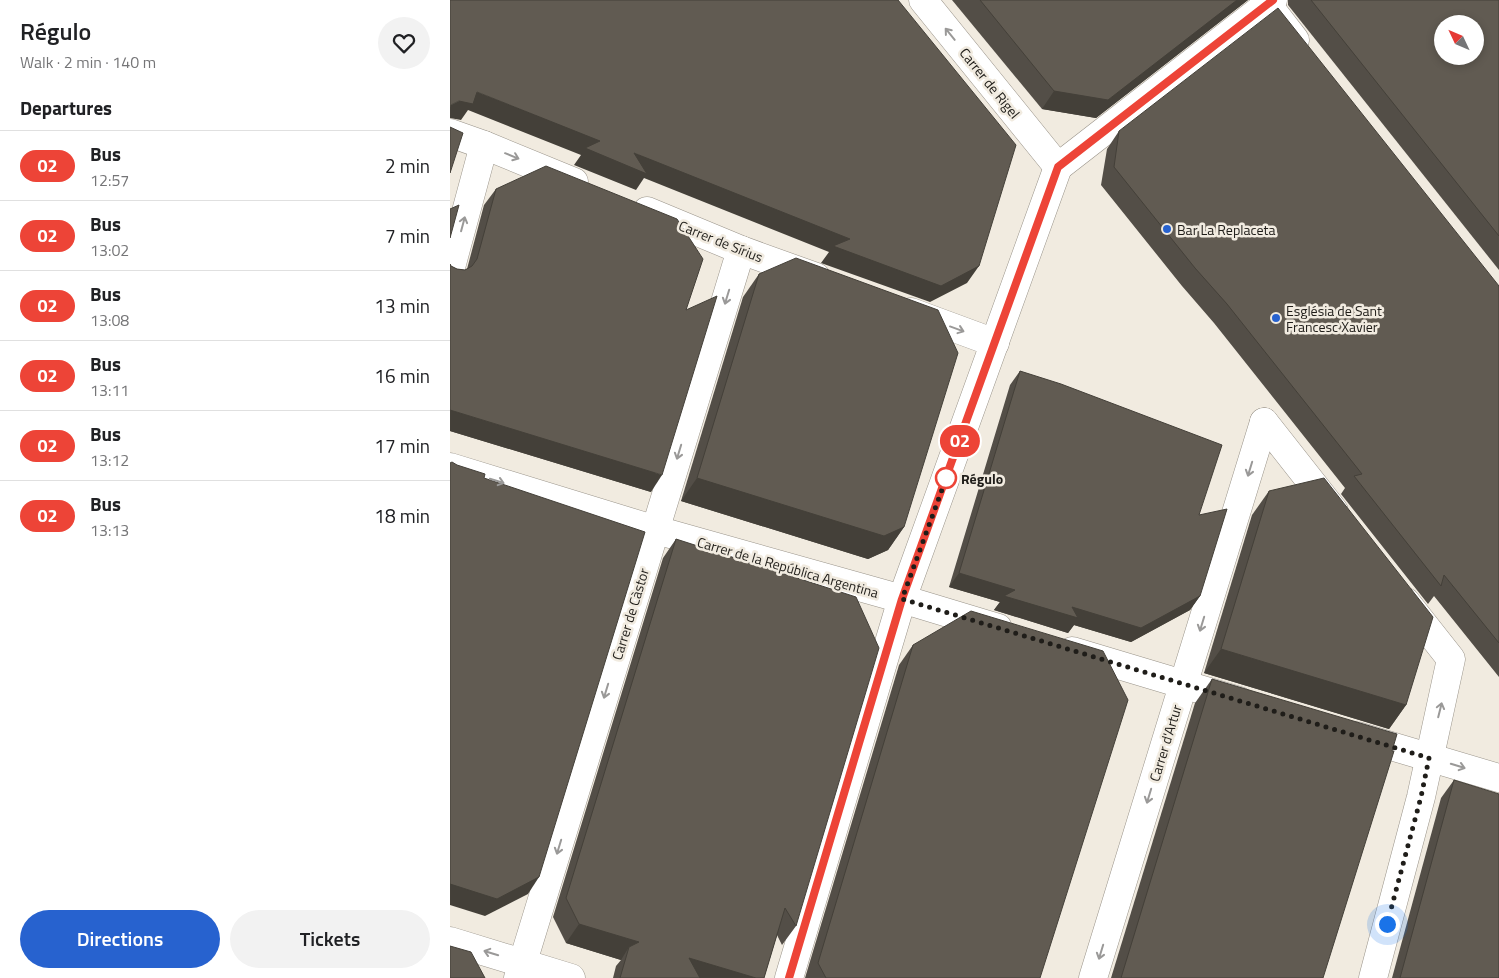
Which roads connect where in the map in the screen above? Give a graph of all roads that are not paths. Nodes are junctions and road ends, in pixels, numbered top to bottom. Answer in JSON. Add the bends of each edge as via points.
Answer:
{"nodes":[{"id":1,"x":923,"y":0,"type":"edge"},
{"id":2,"x":1268,"y":2,"type":"edge"},
{"id":3,"x":1310,"y":58,"type":"edge"},
{"id":4,"x":450,"y":133,"type":"edge"},
{"id":5,"x":484,"y":145,"type":"junction"},
{"id":6,"x":1058,"y":167,"type":"junction"},
{"id":7,"x":595,"y":190,"type":"edge"},
{"id":8,"x":622,"y":201,"type":"edge"},
{"id":9,"x":742,"y":250,"type":"junction"},
{"id":10,"x":450,"y":271,"type":"edge"},
{"id":11,"x":835,"y":284,"type":"edge"},
{"id":12,"x":892,"y":305,"type":"edge"},
{"id":13,"x":995,"y":342,"type":"junction"},
{"id":14,"x":450,"y":467,"type":"edge"},
{"id":15,"x":1348,"y":529,"type":"edge"},
{"id":16,"x":656,"y":530,"type":"junction"},
{"id":17,"x":1391,"y":583,"type":"edge"},
{"id":18,"x":902,"y":599,"type":"junction"},
{"id":19,"x":1024,"y":636,"type":"edge"},
{"id":20,"x":1052,"y":644,"type":"edge"},
{"id":21,"x":1184,"y":684,"type":"junction"},
{"id":22,"x":1259,"y":707,"type":"edge"},
{"id":23,"x":1334,"y":730,"type":"edge"},
{"id":24,"x":1429,"y":758,"type":"junction"},
{"id":25,"x":1499,"y":778,"type":"edge"},
{"id":26,"x":450,"y":940,"type":"edge"},
{"id":27,"x":521,"y":971,"type":"edge"},
{"id":28,"x":571,"y":978,"type":"edge"},
{"id":29,"x":789,"y":978,"type":"edge"},
{"id":30,"x":1093,"y":978,"type":"edge"},
{"id":31,"x":1373,"y":978,"type":"edge"}],
"edges":[{"from":6,"to":1,"type":"street","name":"Carrer de Rigel","one_way":true},
{"from":2,"to":3,"type":"street"},
{"from":2,"to":6,"type":"street"},
{"from":4,"to":5,"type":"street"},
{"from":5,"to":7,"type":"street","one_way":true},
{"from":10,"to":5,"type":"street","one_way":true},
{"from":6,"to":13,"type":"street"},
{"from":8,"to":9,"type":"street","name":"Carrer de Sírius"},
{"from":9,"to":11,"type":"street","name":"Carrer de Sírius"},
{"from":9,"to":16,"type":"street","name":"Carrer de Càstor","one_way":true},
{"from":12,"to":13,"type":"street","one_way":true},
{"from":13,"to":18,"type":"street"},
{"from":14,"to":16,"type":"street","name":"Carrer de la República Argentina","one_way":true},
{"from":15,"to":21,"type":"street","name":"Carrer d'Artur","one_way":true,"via":[[1264,422]]},
{"from":16,"to":18,"type":"street","name":"Carrer de la República Argentina"},
{"from":16,"to":27,"type":"street","name":"Carrer de Càstor","one_way":true},
{"from":24,"to":17,"type":"street","one_way":true,"via":[[1451,660]]},
{"from":18,"to":19,"type":"street","name":"Carrer de la República Argentina"},
{"from":18,"to":29,"type":"street"},
{"from":20,"to":21,"type":"street"},
{"from":21,"to":22,"type":"street"},
{"from":21,"to":30,"type":"street","name":"Carrer d'Artur","one_way":true},
{"from":23,"to":24,"type":"street"},
{"from":24,"to":25,"type":"street","one_way":true},
{"from":24,"to":31,"type":"street"},
{"from":27,"to":26,"type":"street","one_way":true},
{"from":27,"to":28,"type":"street"}]}
